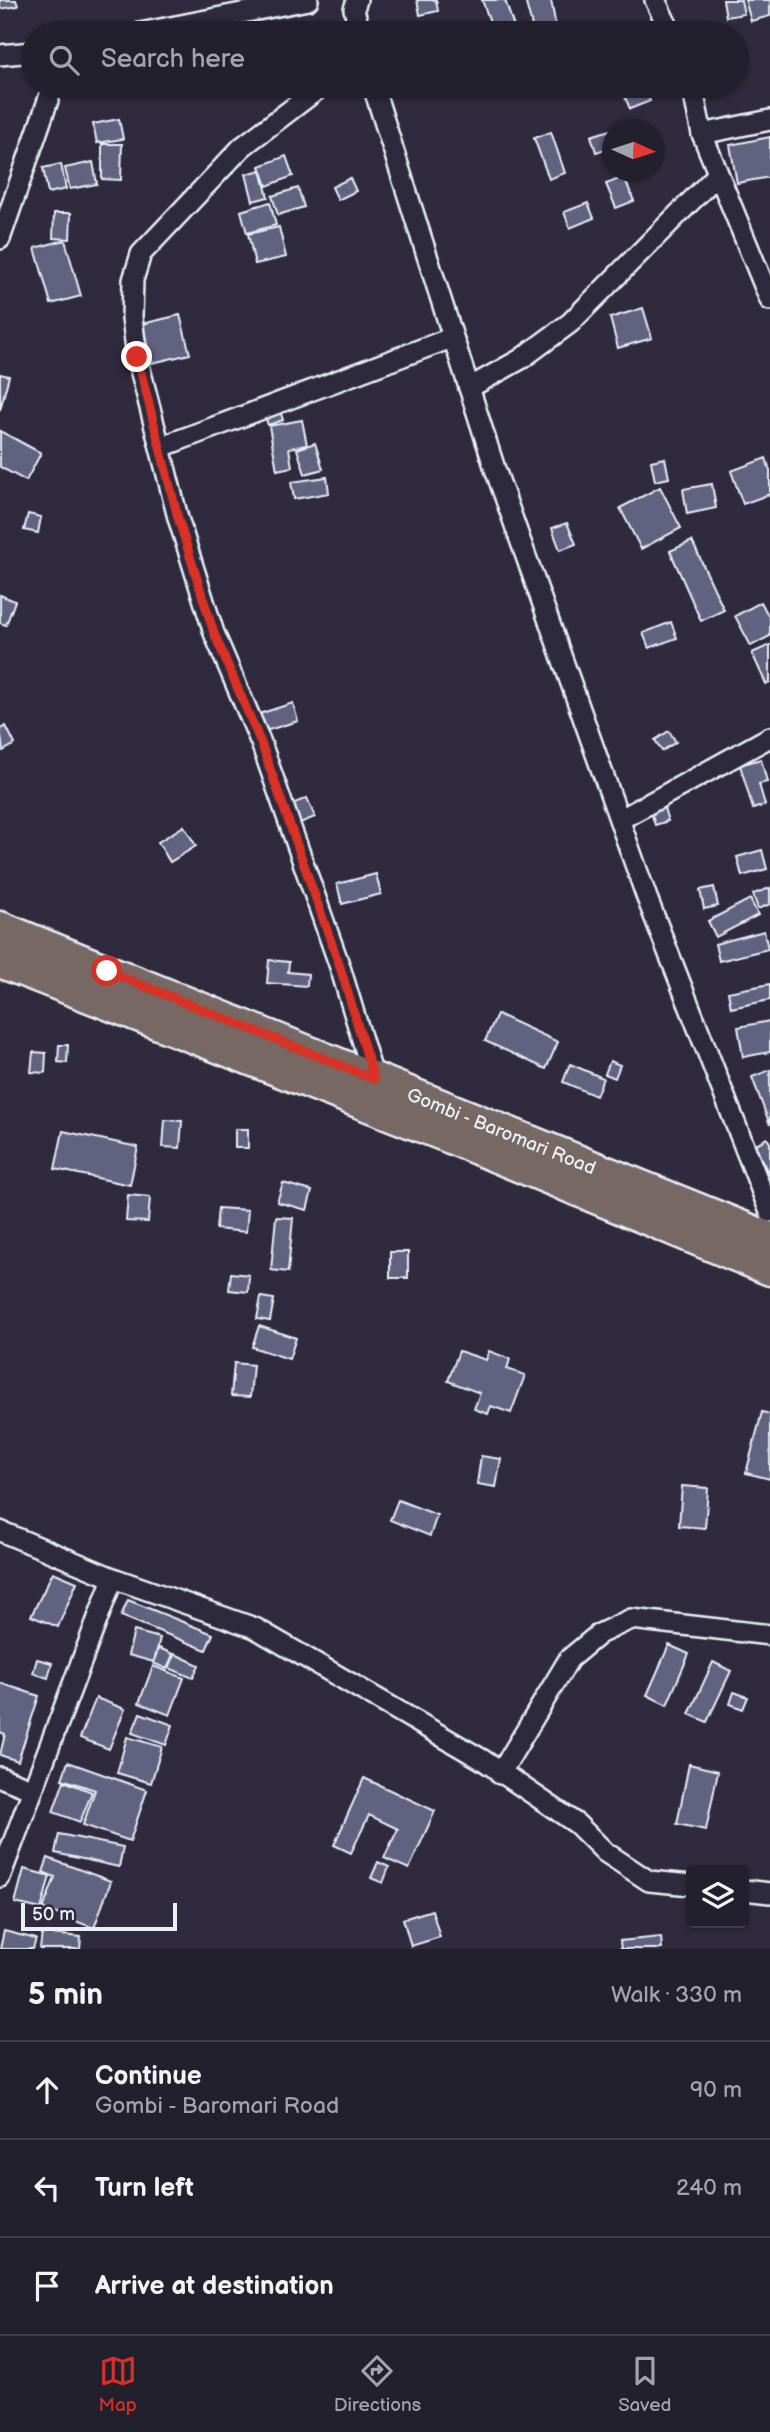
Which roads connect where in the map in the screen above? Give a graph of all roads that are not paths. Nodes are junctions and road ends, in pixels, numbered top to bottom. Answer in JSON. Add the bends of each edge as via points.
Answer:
{"nodes":[{"id":1,"x":308,"y":0,"type":"edge"},
{"id":2,"x":357,"y":0,"type":"edge"},
{"id":3,"x":655,"y":0,"type":"edge"},
{"id":4,"x":201,"y":21,"type":"edge"},
{"id":5,"x":357,"y":21,"type":"edge"},
{"id":6,"x":665,"y":21,"type":"edge"},
{"id":7,"x":21,"y":52,"type":"edge"},
{"id":8,"x":0,"y":55,"type":"edge"},
{"id":9,"x":49,"y":98,"type":"edge"},
{"id":10,"x":306,"y":98,"type":"edge"},
{"id":11,"x":377,"y":98,"type":"edge"},
{"id":12,"x":694,"y":98,"type":"edge"},
{"id":13,"x":770,"y":120,"type":"edge"},
{"id":14,"x":702,"y":134,"type":"junction"},
{"id":15,"x":718,"y":174,"type":"junction"},
{"id":16,"x":0,"y":239,"type":"edge"},
{"id":17,"x":770,"y":300,"type":"edge"},
{"id":18,"x":451,"y":338,"type":"junction"},
{"id":19,"x":469,"y":388,"type":"junction"},
{"id":20,"x":161,"y":447,"type":"junction"},
{"id":21,"x":770,"y":737,"type":"edge"},
{"id":22,"x":621,"y":819,"type":"junction"},
{"id":23,"x":0,"y":928,"type":"edge"},
{"id":24,"x":0,"y":961,"type":"edge"},
{"id":25,"x":374,"y":1079,"type":"junction"},
{"id":26,"x":458,"y":1127,"type":"junction"},
{"id":27,"x":770,"y":1212,"type":"edge"},
{"id":28,"x":770,"y":1239,"type":"edge"},
{"id":29,"x":770,"y":1269,"type":"edge"},
{"id":30,"x":0,"y":1531,"type":"edge"},
{"id":31,"x":113,"y":1578,"type":"junction"},
{"id":32,"x":770,"y":1635,"type":"edge"},
{"id":33,"x":500,"y":1774,"type":"junction"},
{"id":34,"x":0,"y":1777,"type":"edge"},
{"id":35,"x":33,"y":1790,"type":"junction"},
{"id":36,"x":0,"y":1877,"type":"edge"},
{"id":37,"x":686,"y":1885,"type":"edge"},
{"id":38,"x":749,"y":1890,"type":"edge"},
{"id":39,"x":770,"y":1892,"type":"edge"}],
"edges":[{"from":1,"to":4,"type":"street"},
{"from":2,"to":5,"type":"street"},
{"from":3,"to":6,"type":"street"},
{"from":7,"to":8,"type":"street"},
{"from":9,"to":16,"type":"street"},
{"from":10,"to":20,"type":"street","via":[[242,147],[141,254],[133,280],[132,318],[137,357]]},
{"from":11,"to":18,"type":"street"},
{"from":12,"to":14,"type":"street"},
{"from":13,"to":14,"type":"street"},
{"from":14,"to":15,"type":"street"},
{"from":15,"to":17,"type":"street"},
{"from":15,"to":19,"type":"street","via":[[570,323],[521,359]]},
{"from":18,"to":19,"type":"street"},
{"from":18,"to":20,"type":"street"},
{"from":19,"to":22,"type":"street"},
{"from":20,"to":25,"type":"street","via":[[214,633],[261,743]]},
{"from":21,"to":22,"type":"street"},
{"from":22,"to":27,"type":"street"},
{"from":23,"to":25,"type":"main road","name":"Gombi - Baromari Road"},
{"from":24,"to":26,"type":"main road","name":"Gombi - Baromari Road"},
{"from":25,"to":26,"type":"main road","name":"Gombi - Baromari Road"},
{"from":26,"to":28,"type":"main road","name":"Gombi - Baromari Road"},
{"from":26,"to":29,"type":"main road","name":"Gombi - Baromari Road"},
{"from":30,"to":31,"type":"street"},
{"from":31,"to":33,"type":"street","via":[[255,1628]]},
{"from":31,"to":35,"type":"street"},
{"from":32,"to":33,"type":"street","via":[[631,1619],[599,1634],[569,1659]]},
{"from":33,"to":37,"type":"street","via":[[577,1824],[605,1852],[649,1881]]},
{"from":34,"to":35,"type":"street"},
{"from":35,"to":36,"type":"street"},
{"from":38,"to":39,"type":"street"}]}
